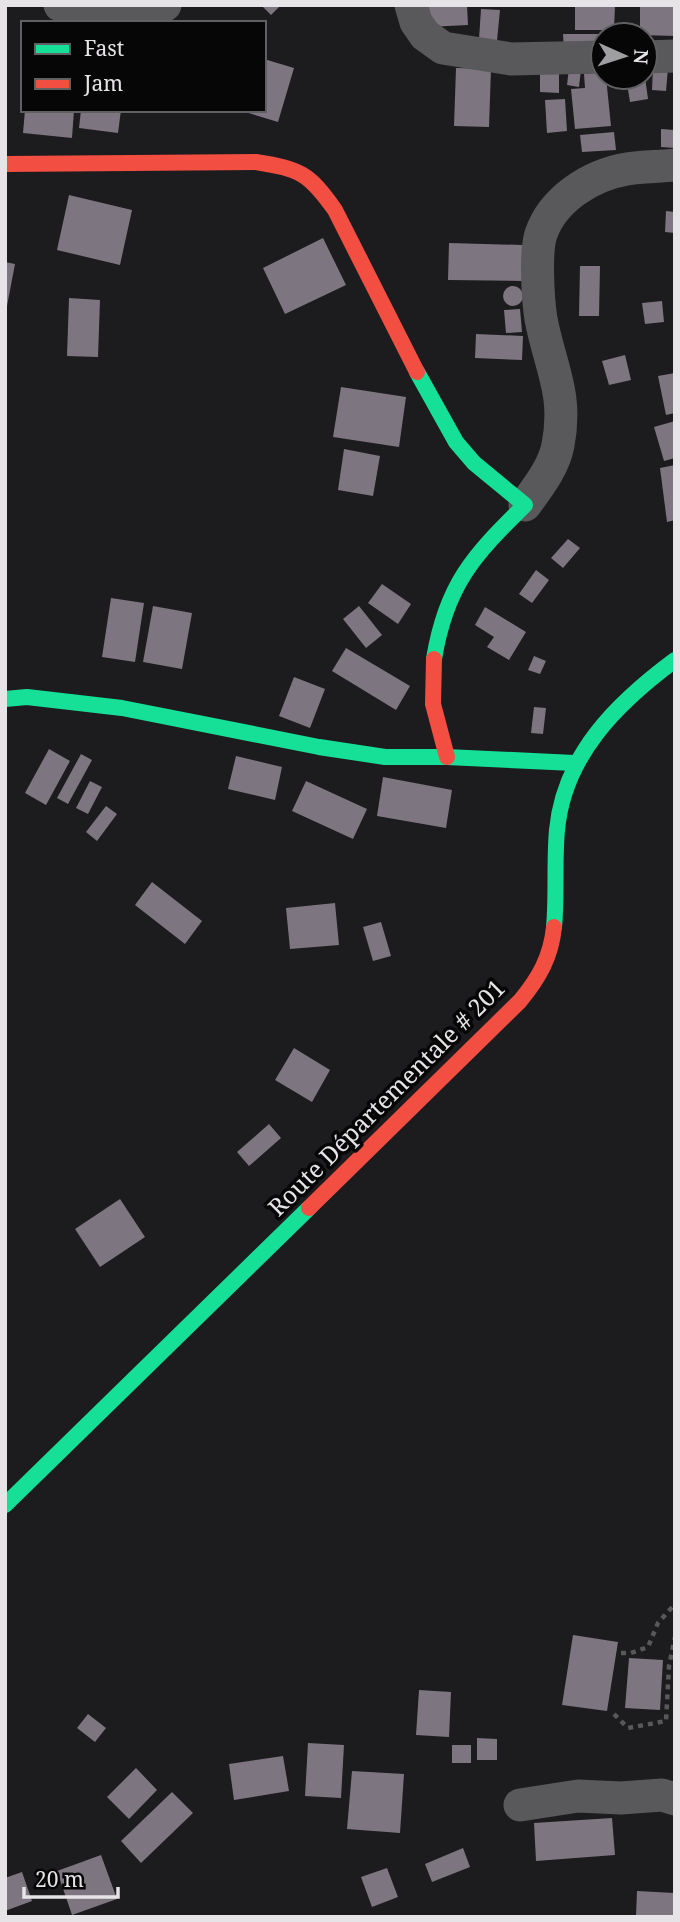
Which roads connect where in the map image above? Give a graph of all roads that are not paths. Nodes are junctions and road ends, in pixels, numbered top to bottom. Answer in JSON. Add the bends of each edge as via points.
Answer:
{"nodes":[{"id":1,"x":60,"y":5,"type":"edge"},
{"id":2,"x":165,"y":5,"type":"edge"},
{"id":3,"x":411,"y":5,"type":"edge"},
{"id":4,"x":589,"y":57,"type":"edge"},
{"id":5,"x":5,"y":164,"type":"edge"},
{"id":6,"x":675,"y":165,"type":"edge"},
{"id":7,"x":525,"y":505,"type":"junction"},
{"id":8,"x":675,"y":660,"type":"edge"},
{"id":9,"x":5,"y":698,"type":"edge"},
{"id":10,"x":447,"y":757,"type":"junction"},
{"id":11,"x":574,"y":763,"type":"junction"},
{"id":12,"x":5,"y":1505,"type":"edge"},
{"id":13,"x":675,"y":1799,"type":"edge"},
{"id":14,"x":520,"y":1805,"type":"dead end"}],
"edges":[{"from":1,"to":2,"type":"street","via":[[139,12],[160,10]]},
{"from":3,"to":4,"type":"street","via":[[425,35],[443,48],[511,59]]},
{"from":5,"to":7,"type":"street","via":[[256,162],[309,175],[335,209],[456,442],[481,470]]},
{"from":6,"to":7,"type":"street","via":[[626,169],[596,178],[552,210],[540,236],[541,319],[562,397],[561,420],[558,447],[547,474]]},
{"from":7,"to":10,"type":"street","via":[[478,552],[441,626],[433,705]]},
{"from":8,"to":11,"type":"street","name":"Route Départementale # 201","via":[[611,715]]},
{"from":9,"to":10,"type":"street","via":[[122,708],[385,757]]},
{"from":10,"to":11,"type":"street"},
{"from":11,"to":12,"type":"street","name":"Route Départementale # 201","via":[[557,826],[553,940],[537,979],[520,1001]]},
{"from":13,"to":14,"type":"street","via":[[662,1795],[578,1796]]}]}
